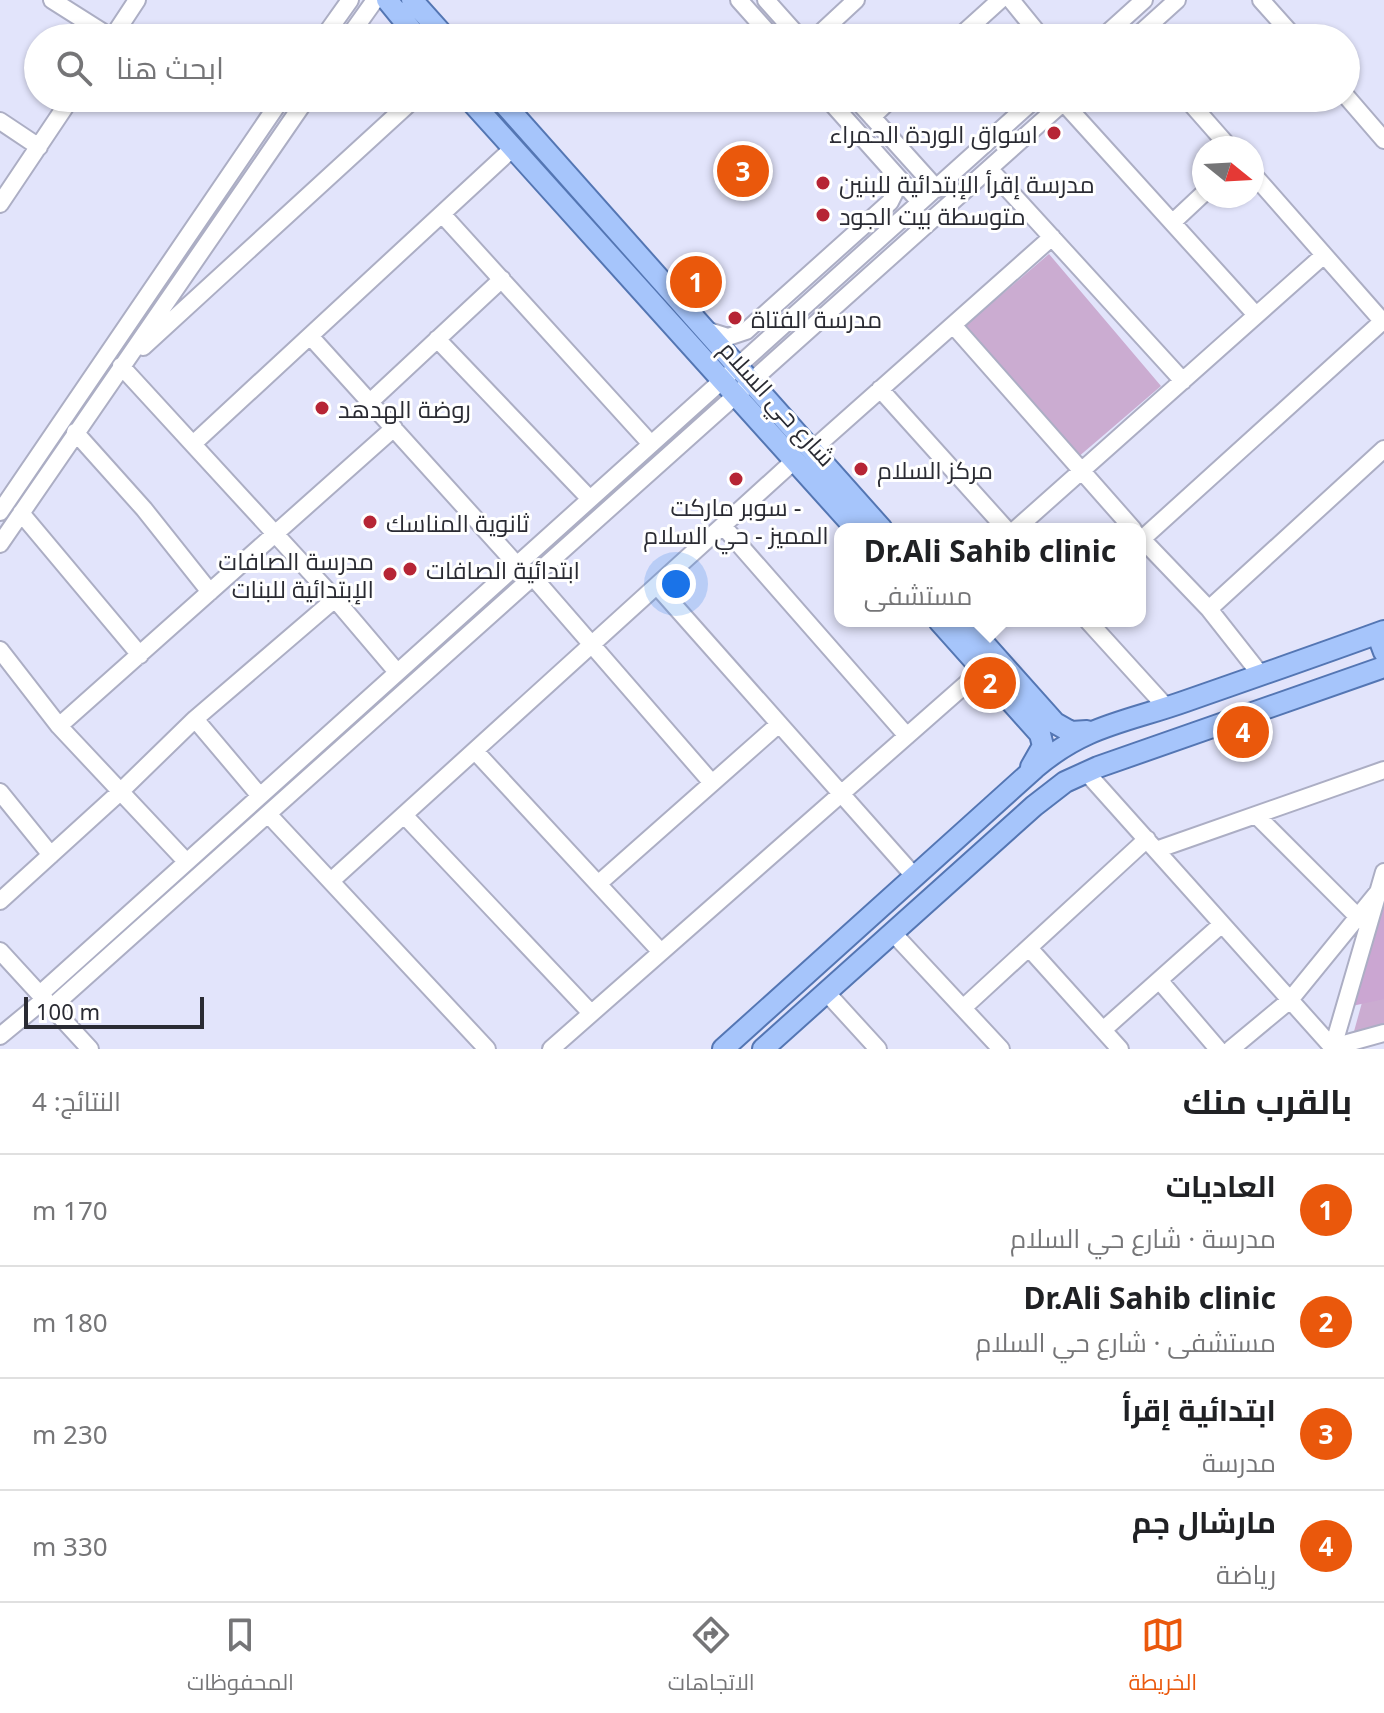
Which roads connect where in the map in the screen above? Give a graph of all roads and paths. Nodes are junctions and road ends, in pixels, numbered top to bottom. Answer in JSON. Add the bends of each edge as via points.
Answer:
{"nodes":[{"id":1,"x":52,"y":0,"type":"edge"},
{"id":2,"x":137,"y":0,"type":"edge"},
{"id":3,"x":350,"y":0,"type":"edge"},
{"id":4,"x":375,"y":0,"type":"edge"},
{"id":5,"x":387,"y":0,"type":"edge"},
{"id":6,"x":739,"y":0,"type":"edge"},
{"id":7,"x":766,"y":0,"type":"edge"},
{"id":8,"x":856,"y":0,"type":"edge"},
{"id":9,"x":1000,"y":0,"type":"edge"},
{"id":10,"x":1011,"y":0,"type":"edge"},
{"id":11,"x":1177,"y":0,"type":"edge"},
{"id":12,"x":1261,"y":0,"type":"edge"},
{"id":13,"x":1142,"y":1,"type":"edge"},
{"id":14,"x":416,"y":19,"type":"edge"},
{"id":15,"x":90,"y":24,"type":"edge"},
{"id":16,"x":121,"y":24,"type":"edge"},
{"id":17,"x":333,"y":24,"type":"edge"},
{"id":18,"x":358,"y":24,"type":"edge"},
{"id":19,"x":760,"y":24,"type":"edge"},
{"id":20,"x":787,"y":24,"type":"edge"},
{"id":21,"x":830,"y":24,"type":"edge"},
{"id":22,"x":973,"y":24,"type":"edge"},
{"id":23,"x":1031,"y":24,"type":"edge"},
{"id":24,"x":1117,"y":24,"type":"edge"},
{"id":25,"x":1150,"y":24,"type":"edge"},
{"id":26,"x":1282,"y":24,"type":"edge"},
{"id":27,"x":62,"y":112,"type":"edge"},
{"id":28,"x":272,"y":112,"type":"edge"},
{"id":29,"x":297,"y":112,"type":"edge"},
{"id":30,"x":400,"y":112,"type":"edge"},
{"id":31,"x":481,"y":112,"type":"edge"},
{"id":32,"x":511,"y":112,"type":"edge"},
{"id":33,"x":839,"y":112,"type":"edge"},
{"id":34,"x":868,"y":112,"type":"edge"},
{"id":35,"x":877,"y":112,"type":"edge"},
{"id":36,"x":1021,"y":112,"type":"edge"},
{"id":37,"x":1052,"y":112,"type":"edge"},
{"id":38,"x":1077,"y":112,"type":"edge"},
{"id":39,"x":1198,"y":112,"type":"edge"},
{"id":40,"x":1360,"y":112,"type":"edge"},
{"id":41,"x":872,"y":117,"type":"junction"},
{"id":42,"x":0,"y":121,"type":"edge"},
{"id":43,"x":1219,"y":136,"type":"edge"},
{"id":44,"x":1384,"y":140,"type":"edge"},
{"id":45,"x":39,"y":147,"type":"junction"},
{"id":46,"x":513,"y":148,"type":"junction"},
{"id":47,"x":890,"y":169,"type":"junction"},
{"id":48,"x":995,"y":175,"type":"dead end"},
{"id":49,"x":1264,"y":187,"type":"edge"},
{"id":50,"x":937,"y":189,"type":"junction"},
{"id":51,"x":920,"y":202,"type":"junction"},
{"id":52,"x":0,"y":204,"type":"edge"},
{"id":53,"x":1192,"y":204,"type":"edge"},
{"id":54,"x":442,"y":214,"type":"junction"},
{"id":55,"x":1173,"y":222,"type":"junction"},
{"id":56,"x":1052,"y":237,"type":"junction"},
{"id":57,"x":1324,"y":255,"type":"junction"},
{"id":58,"x":502,"y":279,"type":"junction"},
{"id":59,"x":1256,"y":315,"type":"junction"},
{"id":60,"x":1383,"y":321,"type":"edge"},
{"id":61,"x":953,"y":325,"type":"junction"},
{"id":62,"x":705,"y":330,"type":"junction"},
{"id":63,"x":310,"y":336,"type":"junction"},
{"id":64,"x":437,"y":339,"type":"junction"},
{"id":65,"x":121,"y":366,"type":"junction"},
{"id":66,"x":1183,"y":381,"type":"junction"},
{"id":67,"x":735,"y":384,"type":"junction"},
{"id":68,"x":880,"y":389,"type":"junction"},
{"id":69,"x":370,"y":402,"type":"junction"},
{"id":70,"x":394,"y":428,"type":"junction"},
{"id":71,"x":75,"y":432,"type":"junction"},
{"id":72,"x":193,"y":444,"type":"junction"},
{"id":73,"x":651,"y":444,"type":"junction"},
{"id":74,"x":803,"y":455,"type":"junction"},
{"id":75,"x":1381,"y":459,"type":"edge"},
{"id":76,"x":1081,"y":471,"type":"junction"},
{"id":77,"x":590,"y":499,"type":"junction"},
{"id":78,"x":0,"y":512,"type":"edge"},
{"id":79,"x":21,"y":513,"type":"junction"},
{"id":80,"x":852,"y":523,"type":"edge"},
{"id":81,"x":876,"y":523,"type":"edge"},
{"id":82,"x":1001,"y":523,"type":"edge"},
{"id":83,"x":1023,"y":523,"type":"edge"},
{"id":84,"x":1127,"y":523,"type":"edge"},
{"id":85,"x":723,"y":526,"type":"junction"},
{"id":86,"x":1146,"y":528,"type":"edge"},
{"id":87,"x":275,"y":534,"type":"junction"},
{"id":88,"x":1146,"y":543,"type":"edge"},
{"id":89,"x":0,"y":544,"type":"edge"},
{"id":90,"x":517,"y":565,"type":"junction"},
{"id":91,"x":533,"y":577,"type":"junction"},
{"id":92,"x":657,"y":586,"type":"junction"},
{"id":93,"x":210,"y":592,"type":"junction"},
{"id":94,"x":335,"y":599,"type":"junction"},
{"id":95,"x":1209,"y":609,"type":"junction"},
{"id":96,"x":944,"y":627,"type":"edge"},
{"id":97,"x":968,"y":627,"type":"edge"},
{"id":98,"x":1093,"y":627,"type":"edge"},
{"id":99,"x":1384,"y":632,"type":"edge"},
{"id":100,"x":593,"y":644,"type":"junction"},
{"id":101,"x":1344,"y":646,"type":"junction"},
{"id":102,"x":0,"y":650,"type":"edge"},
{"id":103,"x":1384,"y":652,"type":"edge"},
{"id":104,"x":140,"y":655,"type":"junction"},
{"id":105,"x":1384,"y":667,"type":"edge"},
{"id":106,"x":983,"y":669,"type":"junction"},
{"id":107,"x":397,"y":672,"type":"junction"},
{"id":108,"x":1261,"y":675,"type":"junction"},
{"id":109,"x":1351,"y":678,"type":"junction"},
{"id":110,"x":1021,"y":698,"type":"junction"},
{"id":111,"x":1167,"y":708,"type":"junction"},
{"id":112,"x":195,"y":719,"type":"junction"},
{"id":113,"x":779,"y":724,"type":"junction"},
{"id":114,"x":339,"y":725,"type":"junction"},
{"id":115,"x":59,"y":726,"type":"junction"},
{"id":116,"x":1094,"y":729,"type":"junction"},
{"id":117,"x":907,"y":736,"type":"junction"},
{"id":118,"x":326,"y":737,"type":"junction"},
{"id":119,"x":350,"y":740,"type":"junction"},
{"id":120,"x":475,"y":751,"type":"junction"},
{"id":121,"x":337,"y":752,"type":"junction"},
{"id":122,"x":1384,"y":770,"type":"edge"},
{"id":123,"x":1086,"y":772,"type":"junction"},
{"id":124,"x":712,"y":783,"type":"junction"},
{"id":125,"x":1018,"y":783,"type":"junction"},
{"id":126,"x":0,"y":792,"type":"edge"},
{"id":127,"x":120,"y":792,"type":"junction"},
{"id":128,"x":841,"y":794,"type":"junction"},
{"id":129,"x":260,"y":796,"type":"junction"},
{"id":130,"x":268,"y":814,"type":"junction"},
{"id":131,"x":404,"y":815,"type":"junction"},
{"id":132,"x":1256,"y":815,"type":"junction"},
{"id":133,"x":1151,"y":845,"type":"junction"},
{"id":134,"x":51,"y":855,"type":"junction"},
{"id":135,"x":182,"y":857,"type":"dead end"},
{"id":136,"x":1384,"y":872,"type":"edge"},
{"id":137,"x":915,"y":877,"type":"junction"},
{"id":138,"x":331,"y":881,"type":"junction"},
{"id":139,"x":598,"y":884,"type":"junction"},
{"id":140,"x":1378,"y":892,"type":"junction"},
{"id":141,"x":0,"y":901,"type":"edge"},
{"id":142,"x":871,"y":916,"type":"junction"},
{"id":143,"x":1358,"y":917,"type":"junction"},
{"id":144,"x":1222,"y":924,"type":"junction"},
{"id":145,"x":890,"y":935,"type":"junction"},
{"id":146,"x":843,"y":941,"type":"junction"},
{"id":147,"x":1029,"y":948,"type":"junction"},
{"id":148,"x":0,"y":951,"type":"edge"},
{"id":149,"x":661,"y":952,"type":"junction"},
{"id":150,"x":859,"y":963,"type":"junction"},
{"id":151,"x":58,"y":978,"type":"junction"},
{"id":152,"x":1159,"y":980,"type":"junction"},
{"id":153,"x":69,"y":992,"type":"junction"},
{"id":154,"x":826,"y":992,"type":"junction"},
{"id":155,"x":46,"y":1000,"type":"junction"},
{"id":156,"x":1290,"y":1000,"type":"junction"},
{"id":157,"x":963,"y":1008,"type":"junction"},
{"id":158,"x":591,"y":1013,"type":"junction"},
{"id":159,"x":1103,"y":1030,"type":"junction"},
{"id":160,"x":1384,"y":1033,"type":"edge"},
{"id":161,"x":0,"y":1036,"type":"edge"},
{"id":162,"x":1334,"y":1048,"type":"edge"},
{"id":163,"x":90,"y":1049,"type":"edge"},
{"id":164,"x":487,"y":1049,"type":"edge"},
{"id":165,"x":551,"y":1049,"type":"edge"},
{"id":166,"x":723,"y":1049,"type":"edge"},
{"id":167,"x":763,"y":1049,"type":"edge"},
{"id":168,"x":878,"y":1049,"type":"edge"},
{"id":169,"x":1001,"y":1049,"type":"edge"},
{"id":170,"x":1120,"y":1049,"type":"edge"},
{"id":171,"x":1218,"y":1049,"type":"edge"},
{"id":172,"x":1231,"y":1049,"type":"edge"}],
"edges":[{"from":1,"to":15,"type":"street"},
{"from":2,"to":16,"type":"street"},
{"from":3,"to":17,"type":"street"},
{"from":4,"to":18,"type":"street"},
{"from":5,"to":14,"type":"main road"},
{"from":6,"to":19,"type":"street"},
{"from":7,"to":20,"type":"street"},
{"from":8,"to":21,"type":"street"},
{"from":9,"to":22,"type":"street"},
{"from":10,"to":23,"type":"street"},
{"from":11,"to":25,"type":"street"},
{"from":12,"to":26,"type":"street"},
{"from":13,"to":24,"type":"street"},
{"from":27,"to":45,"type":"street"},
{"from":28,"to":78,"type":"street"},
{"from":29,"to":65,"type":"street"},
{"from":30,"to":65,"type":"street"},
{"from":31,"to":46,"type":"main road","name":"شارع حي السلام"},
{"from":32,"to":62,"type":"main road"},
{"from":33,"to":47,"type":"street"},
{"from":34,"to":41,"type":"street"},
{"from":35,"to":41,"type":"street"},
{"from":36,"to":50,"type":"street"},
{"from":37,"to":67,"type":"street"},
{"from":38,"to":55,"type":"street"},
{"from":39,"to":43,"type":"street"},
{"from":40,"to":44,"type":"street"},
{"from":41,"to":50,"type":"street"},
{"from":42,"to":45,"type":"street"},
{"from":45,"to":52,"type":"street"},
{"from":46,"to":54,"type":"street"},
{"from":46,"to":67,"type":"main road","name":"شارع حي السلام"},
{"from":47,"to":51,"type":"street"},
{"from":47,"to":62,"type":"street","via":[[890,202],[746,331],[728,337]]},
{"from":48,"to":56,"type":"street"},
{"from":49,"to":57,"type":"street"},
{"from":50,"to":51,"type":"street"},
{"from":51,"to":67,"type":"street","via":[[754,352]]},
{"from":53,"to":55,"type":"street"},
{"from":54,"to":58,"type":"street"},
{"from":54,"to":63,"type":"street"},
{"from":55,"to":59,"type":"street"},
{"from":56,"to":61,"type":"street"},
{"from":56,"to":66,"type":"street"},
{"from":57,"to":59,"type":"street"},
{"from":57,"to":60,"type":"street"},
{"from":58,"to":64,"type":"street"},
{"from":58,"to":73,"type":"street"},
{"from":59,"to":66,"type":"street"},
{"from":60,"to":86,"type":"street"},
{"from":61,"to":68,"type":"street"},
{"from":61,"to":76,"type":"street"},
{"from":62,"to":67,"type":"main road"},
{"from":63,"to":69,"type":"street"},
{"from":63,"to":72,"type":"street"},
{"from":64,"to":69,"type":"street"},
{"from":64,"to":77,"type":"street"},
{"from":65,"to":71,"type":"street"},
{"from":65,"to":72,"type":"street"},
{"from":66,"to":76,"type":"street"},
{"from":67,"to":73,"type":"street"},
{"from":67,"to":74,"type":"main road","name":"شارع حي السلام"},
{"from":67,"to":91,"type":"street"},
{"from":68,"to":74,"type":"street"},
{"from":68,"to":82,"type":"street"},
{"from":69,"to":70,"type":"street"},
{"from":70,"to":87,"type":"street"},
{"from":70,"to":90,"type":"street"},
{"from":71,"to":79,"type":"street"},
{"from":71,"to":93,"type":"street"},
{"from":72,"to":87,"type":"street"},
{"from":73,"to":77,"type":"street"},
{"from":74,"to":80,"type":"main road","name":"شارع حي السلام"},
{"from":74,"to":81,"type":"main road"},
{"from":74,"to":85,"type":"street"},
{"from":75,"to":95,"type":"street"},
{"from":76,"to":83,"type":"street"},
{"from":76,"to":84,"type":"street"},
{"from":77,"to":90,"type":"street"},
{"from":79,"to":89,"type":"street"},
{"from":79,"to":104,"type":"street"},
{"from":85,"to":92,"type":"street"},
{"from":85,"to":117,"type":"street"},
{"from":87,"to":93,"type":"street"},
{"from":87,"to":94,"type":"street"},
{"from":88,"to":95,"type":"street"},
{"from":90,"to":107,"type":"street"},
{"from":91,"to":100,"type":"street"},
{"from":91,"to":119,"type":"street"},
{"from":92,"to":100,"type":"street"},
{"from":92,"to":113,"type":"street"},
{"from":93,"to":104,"type":"street"},
{"from":94,"to":107,"type":"street"},
{"from":94,"to":112,"type":"street"},
{"from":95,"to":108,"type":"street"},
{"from":96,"to":106,"type":"main road"},
{"from":97,"to":110,"type":"main road"},
{"from":98,"to":111,"type":"street"},
{"from":99,"to":101,"type":"main road"},
{"from":99,"to":103,"type":"main road"},
{"from":100,"to":120,"type":"street"},
{"from":100,"to":124,"type":"street"},
{"from":101,"to":108,"type":"main road"},
{"from":101,"to":109,"type":"main road","via":[[1356,660]]},
{"from":102,"to":115,"type":"street"},
{"from":104,"to":115,"type":"street"},
{"from":105,"to":109,"type":"main road"},
{"from":106,"to":110,"type":"main road"},
{"from":106,"to":117,"type":"street"},
{"from":107,"to":114,"type":"street"},
{"from":108,"to":111,"type":"main road"},
{"from":109,"to":123,"type":"main road"},
{"from":110,"to":116,"type":"main road","via":[[1060,728]]},
{"from":110,"to":125,"type":"main road","via":[[1043,746]]},
{"from":111,"to":116,"type":"main road"},
{"from":112,"to":127,"type":"street"},
{"from":112,"to":129,"type":"street"},
{"from":113,"to":124,"type":"street"},
{"from":113,"to":128,"type":"street"},
{"from":114,"to":118,"type":"street"},
{"from":114,"to":119,"type":"street","via":[[341,738]]},
{"from":115,"to":127,"type":"street"},
{"from":116,"to":125,"type":"main road","via":[[1055,751]]},
{"from":117,"to":128,"type":"street"},
{"from":118,"to":121,"type":"street","via":[[336,739]]},
{"from":118,"to":129,"type":"street"},
{"from":119,"to":121,"type":"street"},
{"from":120,"to":131,"type":"street"},
{"from":120,"to":139,"type":"street"},
{"from":121,"to":130,"type":"street"},
{"from":122,"to":132,"type":"street"},
{"from":123,"to":133,"type":"street"},
{"from":123,"to":145,"type":"main road","via":[[1034,806]]},
{"from":124,"to":139,"type":"street"},
{"from":125,"to":137,"type":"main road"},
{"from":126,"to":134,"type":"street"},
{"from":127,"to":134,"type":"street"},
{"from":127,"to":135,"type":"street"},
{"from":128,"to":137,"type":"street"},
{"from":128,"to":149,"type":"street"},
{"from":129,"to":151,"type":"street"},
{"from":130,"to":138,"type":"street"},
{"from":130,"to":153,"type":"street"},
{"from":131,"to":138,"type":"street"},
{"from":131,"to":158,"type":"street"},
{"from":132,"to":133,"type":"street"},
{"from":132,"to":143,"type":"street"},
{"from":133,"to":144,"type":"street"},
{"from":133,"to":147,"type":"street"},
{"from":134,"to":141,"type":"street"},
{"from":136,"to":140,"type":"street"},
{"from":137,"to":142,"type":"main road"},
{"from":138,"to":164,"type":"street"},
{"from":139,"to":149,"type":"street"},
{"from":140,"to":143,"type":"street"},
{"from":140,"to":162,"type":"street"},
{"from":142,"to":145,"type":"main road","via":[[875,930]]},
{"from":142,"to":146,"type":"main road"},
{"from":143,"to":156,"type":"street"},
{"from":144,"to":152,"type":"street"},
{"from":144,"to":156,"type":"street"},
{"from":145,"to":150,"type":"main road"},
{"from":145,"to":157,"type":"street"},
{"from":146,"to":150,"type":"main road","via":[[856,948]]},
{"from":146,"to":166,"type":"main road"},
{"from":147,"to":157,"type":"street"},
{"from":147,"to":159,"type":"street"},
{"from":148,"to":155,"type":"street"},
{"from":149,"to":158,"type":"street"},
{"from":150,"to":154,"type":"main road"},
{"from":151,"to":153,"type":"street","via":[[58,987]]},
{"from":151,"to":155,"type":"street"},
{"from":152,"to":159,"type":"street"},
{"from":152,"to":171,"type":"street"},
{"from":153,"to":155,"type":"street"},
{"from":154,"to":167,"type":"main road"},
{"from":154,"to":168,"type":"street"},
{"from":155,"to":161,"type":"street"},
{"from":155,"to":163,"type":"street"},
{"from":156,"to":162,"type":"street"},
{"from":156,"to":172,"type":"street"},
{"from":157,"to":169,"type":"street"},
{"from":158,"to":165,"type":"street"},
{"from":159,"to":170,"type":"street"},
{"from":160,"to":162,"type":"street"}]}
